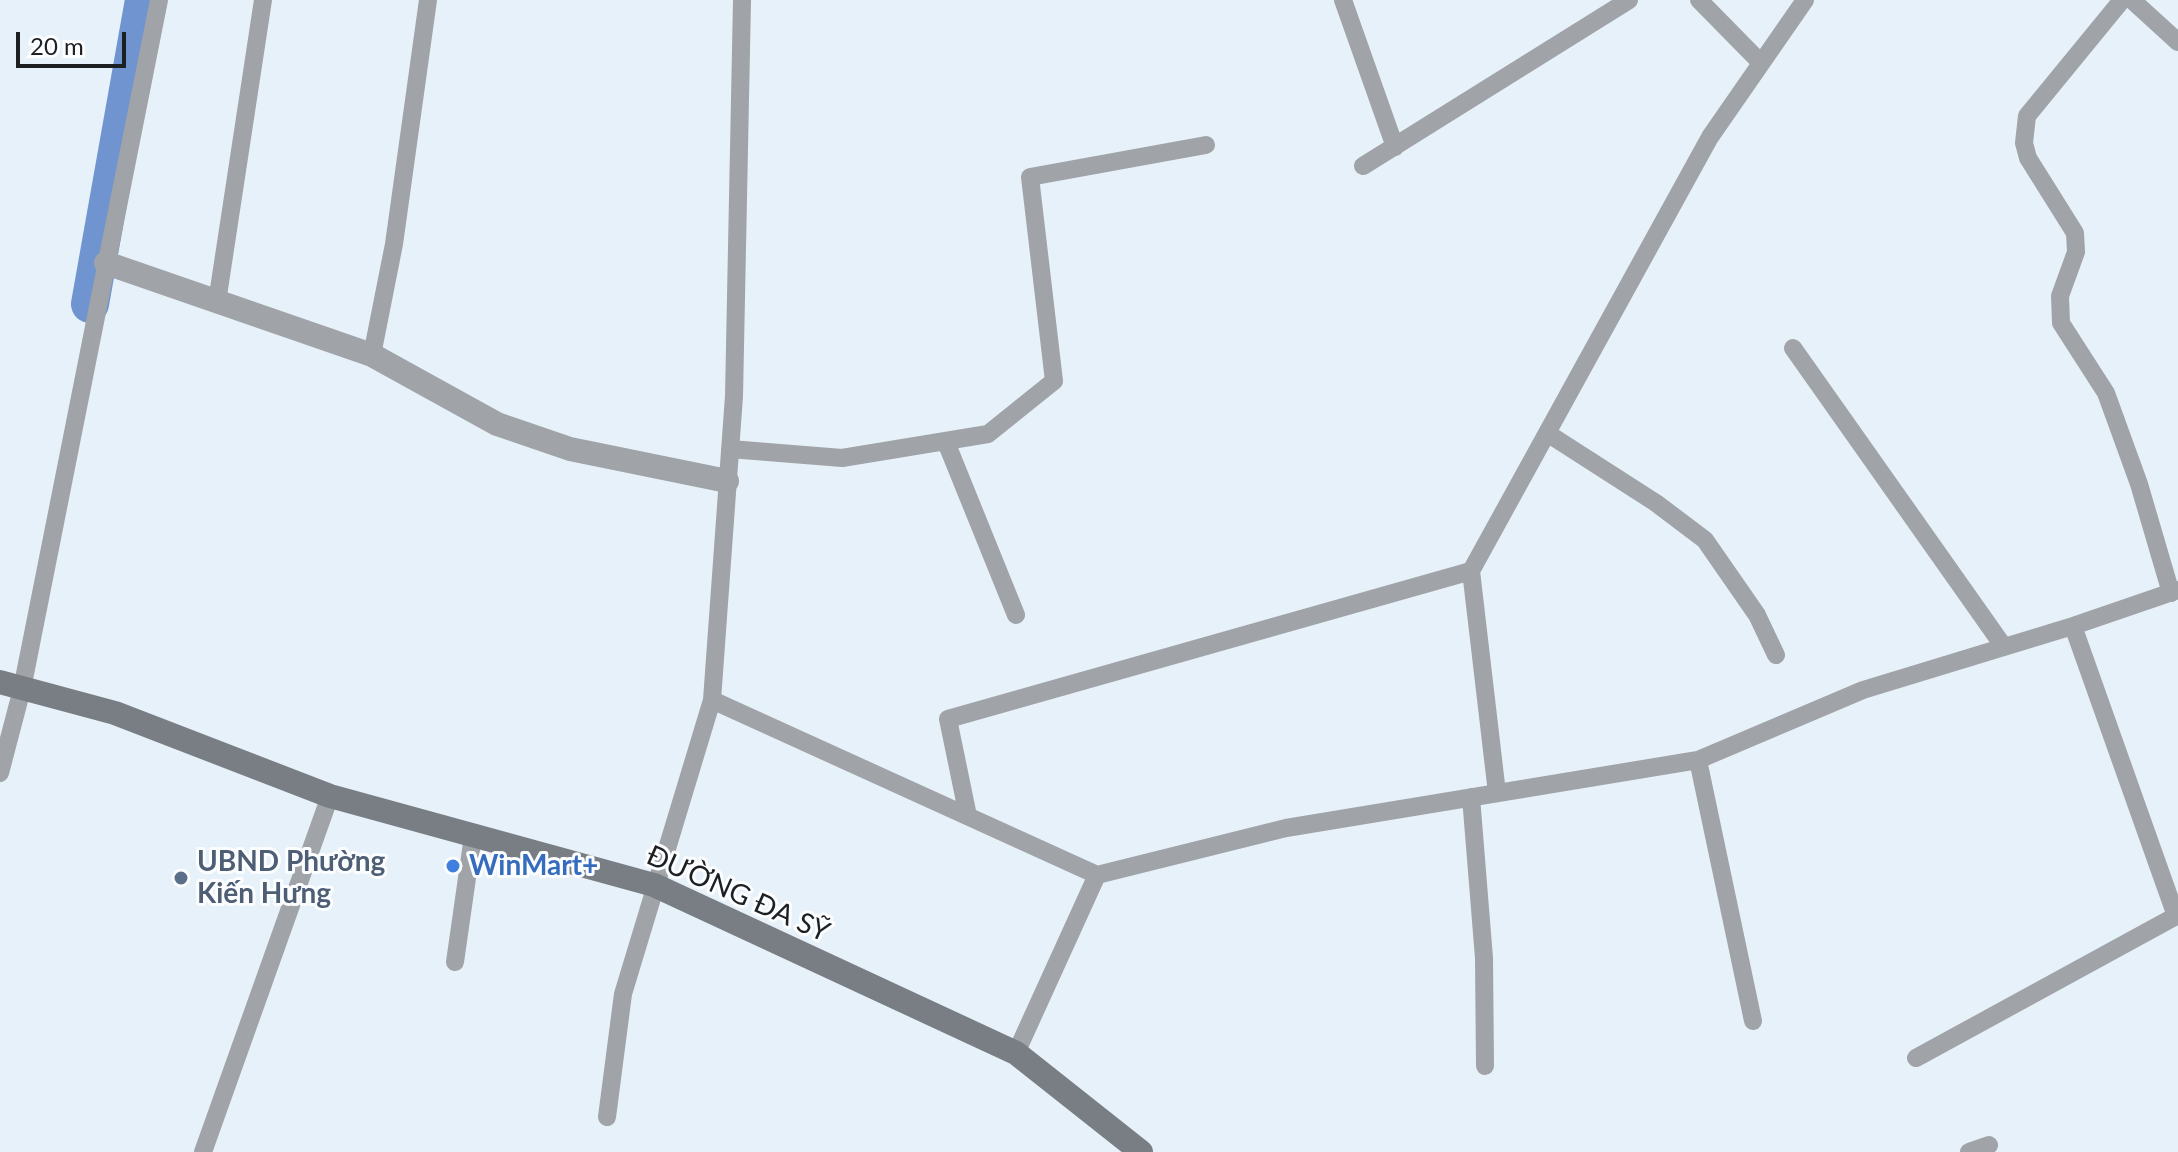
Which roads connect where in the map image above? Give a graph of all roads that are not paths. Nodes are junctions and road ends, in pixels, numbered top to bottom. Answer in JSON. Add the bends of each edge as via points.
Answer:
{"nodes":[{"id":1,"x":159,"y":0,"type":"edge"},
{"id":2,"x":263,"y":0,"type":"edge"},
{"id":3,"x":428,"y":0,"type":"edge"},
{"id":4,"x":742,"y":0,"type":"edge"},
{"id":5,"x":1343,"y":0,"type":"edge"},
{"id":6,"x":1629,"y":0,"type":"edge"},
{"id":7,"x":1699,"y":0,"type":"edge"},
{"id":8,"x":1805,"y":0,"type":"edge"},
{"id":9,"x":2122,"y":0,"type":"edge"},
{"id":10,"x":2132,"y":0,"type":"edge"},
{"id":11,"x":2178,"y":42,"type":"edge"},
{"id":12,"x":1761,"y":63,"type":"junction"},
{"id":13,"x":1206,"y":145,"type":"dead end"},
{"id":14,"x":1395,"y":147,"type":"junction"},
{"id":15,"x":1363,"y":166,"type":"dead end"},
{"id":16,"x":106,"y":263,"type":"junction"},
{"id":17,"x":217,"y":302,"type":"junction"},
{"id":18,"x":1793,"y":348,"type":"dead end"},
{"id":19,"x":372,"y":355,"type":"junction"},
{"id":20,"x":1547,"y":433,"type":"junction"},
{"id":21,"x":946,"y":442,"type":"junction"},
{"id":22,"x":730,"y":449,"type":"junction"},
{"id":23,"x":727,"y":481,"type":"junction"},
{"id":24,"x":1471,"y":571,"type":"junction"},
{"id":25,"x":2174,"y":592,"type":"edge"},
{"id":26,"x":1016,"y":615,"type":"dead end"},
{"id":27,"x":2073,"y":626,"type":"junction"},
{"id":28,"x":2004,"y":647,"type":"junction"},
{"id":29,"x":1776,"y":655,"type":"dead end"},
{"id":30,"x":11,"y":686,"type":"edge"},
{"id":31,"x":712,"y":700,"type":"junction"},
{"id":32,"x":1698,"y":760,"type":"junction"},
{"id":33,"x":0,"y":773,"type":"edge"},
{"id":34,"x":1497,"y":793,"type":"junction"},
{"id":35,"x":330,"y":796,"type":"junction"},
{"id":36,"x":1471,"y":797,"type":"junction"},
{"id":37,"x":968,"y":816,"type":"junction"},
{"id":38,"x":473,"y":836,"type":"junction"},
{"id":39,"x":1097,"y":875,"type":"junction"},
{"id":40,"x":654,"y":885,"type":"junction"},
{"id":41,"x":2177,"y":919,"type":"edge"},
{"id":42,"x":455,"y":962,"type":"dead end"},
{"id":43,"x":1753,"y":1021,"type":"dead end"},
{"id":44,"x":1016,"y":1053,"type":"junction"},
{"id":45,"x":1916,"y":1058,"type":"dead end"},
{"id":46,"x":1485,"y":1066,"type":"dead end"},
{"id":47,"x":607,"y":1117,"type":"dead end"},
{"id":48,"x":1989,"y":1145,"type":"dead end"},
{"id":49,"x":203,"y":1152,"type":"edge"},
{"id":50,"x":1141,"y":1152,"type":"edge"},
{"id":51,"x":1969,"y":1152,"type":"edge"}],
"edges":[{"from":1,"to":16,"type":"lane"},
{"from":2,"to":17,"type":"lane"},
{"from":3,"to":19,"type":"lane","via":[[394,244]]},
{"from":4,"to":22,"type":"lane"},
{"from":5,"to":14,"type":"lane"},
{"from":6,"to":14,"type":"lane"},
{"from":7,"to":12,"type":"lane"},
{"from":8,"to":12,"type":"lane"},
{"from":9,"to":25,"type":"lane","via":[[2027,116],[2024,143],[2075,233],[2076,252],[2060,296],[2061,323],[2106,393]]},
{"from":10,"to":11,"type":"lane"},
{"from":12,"to":20,"type":"lane","via":[[1710,137]]},
{"from":13,"to":21,"type":"lane","via":[[1030,177],[1054,381],[988,434]]},
{"from":14,"to":15,"type":"lane"},
{"from":16,"to":17,"type":"street"},
{"from":16,"to":30,"type":"lane"},
{"from":17,"to":19,"type":"street"},
{"from":18,"to":28,"type":"lane"},
{"from":19,"to":23,"type":"street","via":[[497,424],[570,449]]},
{"from":20,"to":24,"type":"lane"},
{"from":20,"to":29,"type":"lane","via":[[1705,540],[1757,615]]},
{"from":21,"to":22,"type":"lane","via":[[842,458]]},
{"from":21,"to":26,"type":"lane"},
{"from":22,"to":23,"type":"lane"},
{"from":23,"to":31,"type":"lane"},
{"from":24,"to":34,"type":"lane"},
{"from":24,"to":37,"type":"lane","via":[[948,719]]},
{"from":25,"to":27,"type":"lane"},
{"from":27,"to":28,"type":"lane"},
{"from":27,"to":41,"type":"lane"},
{"from":28,"to":32,"type":"lane","via":[[1863,690]]},
{"from":30,"to":33,"type":"lane"},
{"from":30,"to":35,"type":"street","name":"ĐƯỜNG ĐA SỸ","via":[[115,713]]},
{"from":31,"to":37,"type":"lane"},
{"from":31,"to":40,"type":"lane"},
{"from":32,"to":34,"type":"lane"},
{"from":32,"to":43,"type":"lane"},
{"from":34,"to":36,"type":"lane"},
{"from":35,"to":38,"type":"street","name":"ĐƯỜNG ĐA SỸ"},
{"from":35,"to":49,"type":"lane"},
{"from":36,"to":39,"type":"lane","via":[[1286,828]]},
{"from":36,"to":46,"type":"lane","via":[[1484,958]]},
{"from":37,"to":39,"type":"lane"},
{"from":38,"to":40,"type":"street","name":"ĐƯỜNG ĐA SỸ"},
{"from":38,"to":42,"type":"lane"},
{"from":39,"to":44,"type":"lane"},
{"from":40,"to":44,"type":"street","name":"ĐƯỜNG ĐA SỸ"},
{"from":40,"to":47,"type":"lane","via":[[623,994]]},
{"from":41,"to":45,"type":"lane"},
{"from":44,"to":50,"type":"street","name":"ĐƯỜNG ĐA SỸ"},
{"from":48,"to":51,"type":"lane"}]}
